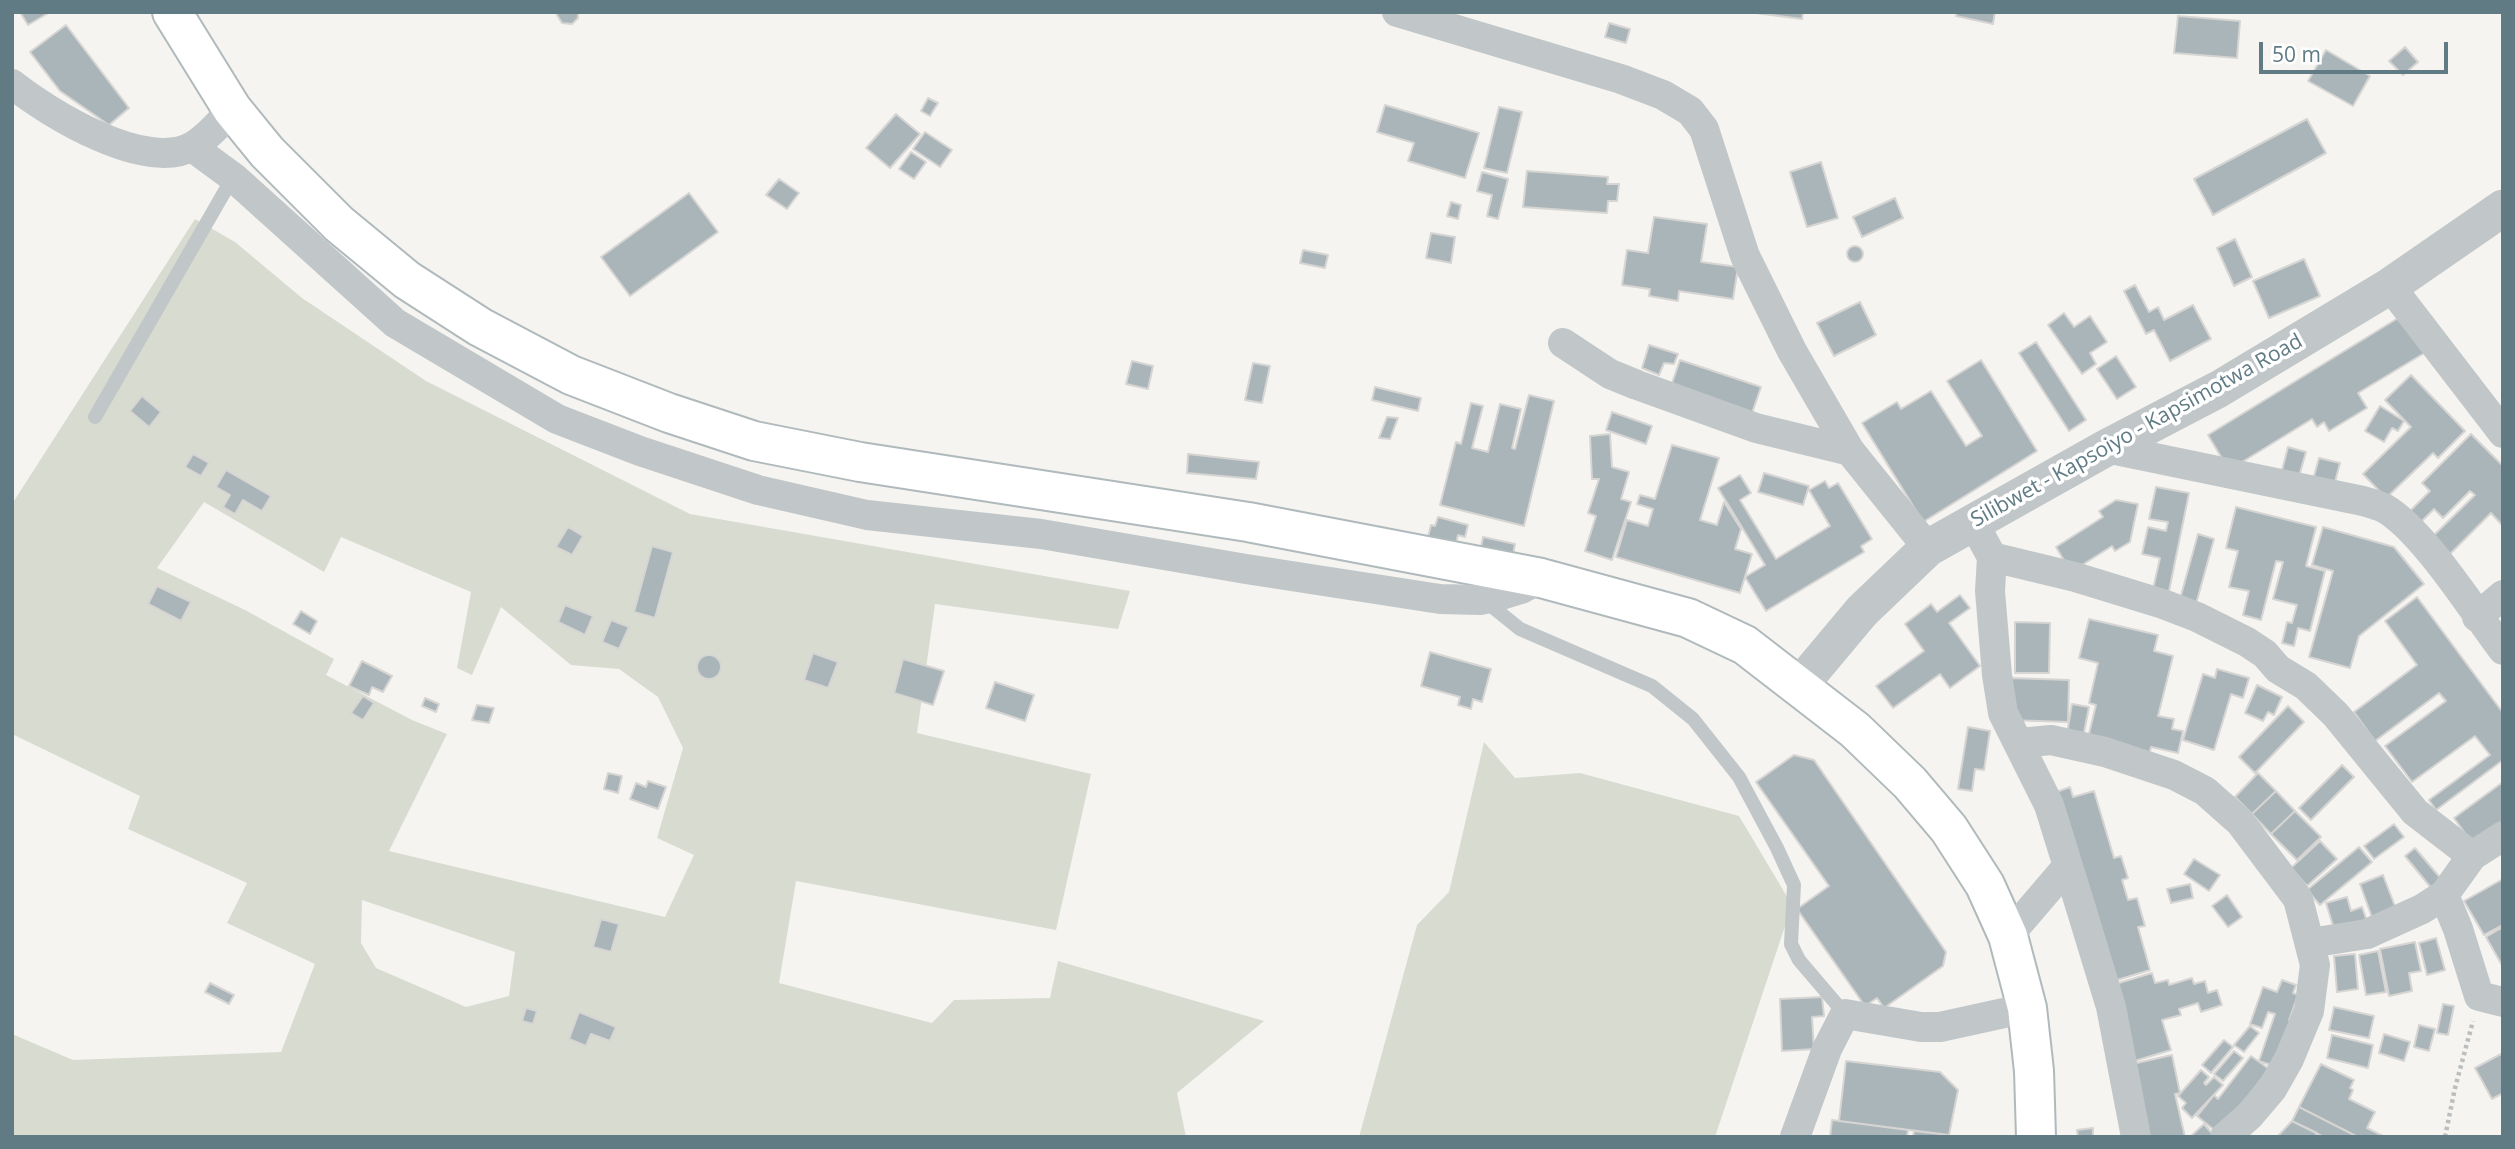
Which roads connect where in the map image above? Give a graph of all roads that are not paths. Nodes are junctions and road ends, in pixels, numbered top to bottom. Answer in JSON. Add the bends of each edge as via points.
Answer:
{"nodes":[{"id":1,"x":172,"y":12,"type":"edge"},
{"id":2,"x":1397,"y":12,"type":"edge"},
{"id":3,"x":12,"y":85,"type":"edge"},
{"id":4,"x":232,"y":109,"type":"junction"},
{"id":5,"x":192,"y":146,"type":"junction"},
{"id":6,"x":233,"y":177,"type":"junction"},
{"id":7,"x":2503,"y":208,"type":"edge"},
{"id":8,"x":2390,"y":286,"type":"junction"},
{"id":9,"x":1563,"y":343,"type":"dead end"},
{"id":10,"x":95,"y":417,"type":"dead end"},
{"id":11,"x":2503,"y":433,"type":"edge"},
{"id":12,"x":2106,"y":448,"type":"junction"},
{"id":13,"x":1850,"y":451,"type":"junction"},
{"id":14,"x":1973,"y":522,"type":"junction"},
{"id":15,"x":1928,"y":548,"type":"junction"},
{"id":16,"x":1992,"y":557,"type":"junction"},
{"id":17,"x":1541,"y":578,"type":"junction"},
{"id":18,"x":2503,"y":595,"type":"edge"},
{"id":19,"x":1483,"y":599,"type":"junction"},
{"id":20,"x":2477,"y":617,"type":"junction"},
{"id":21,"x":2503,"y":650,"type":"edge"},
{"id":22,"x":1800,"y":685,"type":"junction"},
{"id":23,"x":2020,"y":743,"type":"junction"},
{"id":24,"x":2503,"y":836,"type":"edge"},
{"id":25,"x":2472,"y":856,"type":"junction"},
{"id":26,"x":2067,"y":867,"type":"junction"},
{"id":27,"x":2444,"y":895,"type":"junction"},
{"id":28,"x":2008,"y":936,"type":"junction"},
{"id":29,"x":2310,"y":943,"type":"junction"},
{"id":30,"x":2491,"y":999,"type":"edge"},
{"id":31,"x":2027,"y":1009,"type":"junction"},
{"id":32,"x":1845,"y":1014,"type":"junction"},
{"id":33,"x":1795,"y":1137,"type":"edge"},
{"id":34,"x":2036,"y":1137,"type":"edge"},
{"id":35,"x":2136,"y":1137,"type":"edge"},
{"id":36,"x":2225,"y":1137,"type":"edge"}],
"edges":[{"from":1,"to":4,"type":"main road"},
{"from":2,"to":13,"type":"street","via":[[1621,79],[1690,111],[1704,129],[1745,256],[1792,351]]},
{"from":3,"to":5,"type":"street","via":[[88,132],[137,150],[167,153]]},
{"from":4,"to":5,"type":"street"},
{"from":4,"to":17,"type":"main road","via":[[267,152],[339,224],[407,280],[480,327],[572,375],[669,414],[754,441],[860,462],[1248,522]]},
{"from":5,"to":6,"type":"street"},
{"from":6,"to":10,"type":"lane"},
{"from":6,"to":19,"type":"street","via":[[395,323],[557,419],[653,455],[758,490],[867,515],[1041,534],[1440,598]]},
{"from":7,"to":8,"type":"street","name":"Silibwet - Kapsoiyo - Kapsimotwa Road"},
{"from":8,"to":11,"type":"street"},
{"from":8,"to":12,"type":"street","name":"Silibwet - Kapsoiyo - Kapsimotwa Road","via":[[2219,389]]},
{"from":9,"to":13,"type":"street","via":[[1610,374],[1637,385],[1756,428]]},
{"from":12,"to":14,"type":"street","name":"Silibwet - Kapsoiyo - Kapsimotwa Road"},
{"from":12,"to":20,"type":"street","via":[[2383,508],[2427,548]]},
{"from":13,"to":15,"type":"street"},
{"from":14,"to":15,"type":"street","name":"Silibwet - Kapsoiyo - Kapsimotwa Road"},
{"from":14,"to":16,"type":"street"},
{"from":15,"to":22,"type":"street","name":"Silibwet - Kapsoiyo - Kapsimotwa Road","via":[[1862,611]]},
{"from":16,"to":23,"type":"street","via":[[1997,676],[2003,713]]},
{"from":16,"to":25,"type":"street","via":[[2163,604],[2247,642],[2326,705],[2415,812]]},
{"from":17,"to":19,"type":"street","via":[[1521,589]]},
{"from":17,"to":22,"type":"main road","via":[[1688,618],[1745,645]]},
{"from":18,"to":20,"type":"street"},
{"from":19,"to":32,"type":"lane","via":[[1520,629],[1652,686],[1693,719],[1739,777],[1794,885],[1791,944],[1799,960]]},
{"from":20,"to":21,"type":"street"},
{"from":22,"to":28,"type":"main road","via":[[1910,783],[1949,829],[1985,885]]},
{"from":23,"to":26,"type":"street","via":[[2049,804]]},
{"from":23,"to":29,"type":"street","via":[[2051,740],[2105,752],[2174,775],[2206,792],[2241,822],[2298,899]]},
{"from":24,"to":25,"type":"street"},
{"from":25,"to":27,"type":"street"},
{"from":26,"to":28,"type":"street"},
{"from":26,"to":35,"type":"street","via":[[2111,1007]]},
{"from":27,"to":29,"type":"street","via":[[2367,934]]},
{"from":27,"to":30,"type":"street"},
{"from":28,"to":31,"type":"main road"},
{"from":29,"to":36,"type":"street","via":[[2315,965],[2313,989],[2289,1059],[2272,1089]]},
{"from":31,"to":32,"type":"street","via":[[1940,1027]]},
{"from":31,"to":34,"type":"main road"},
{"from":32,"to":33,"type":"street"}]}
